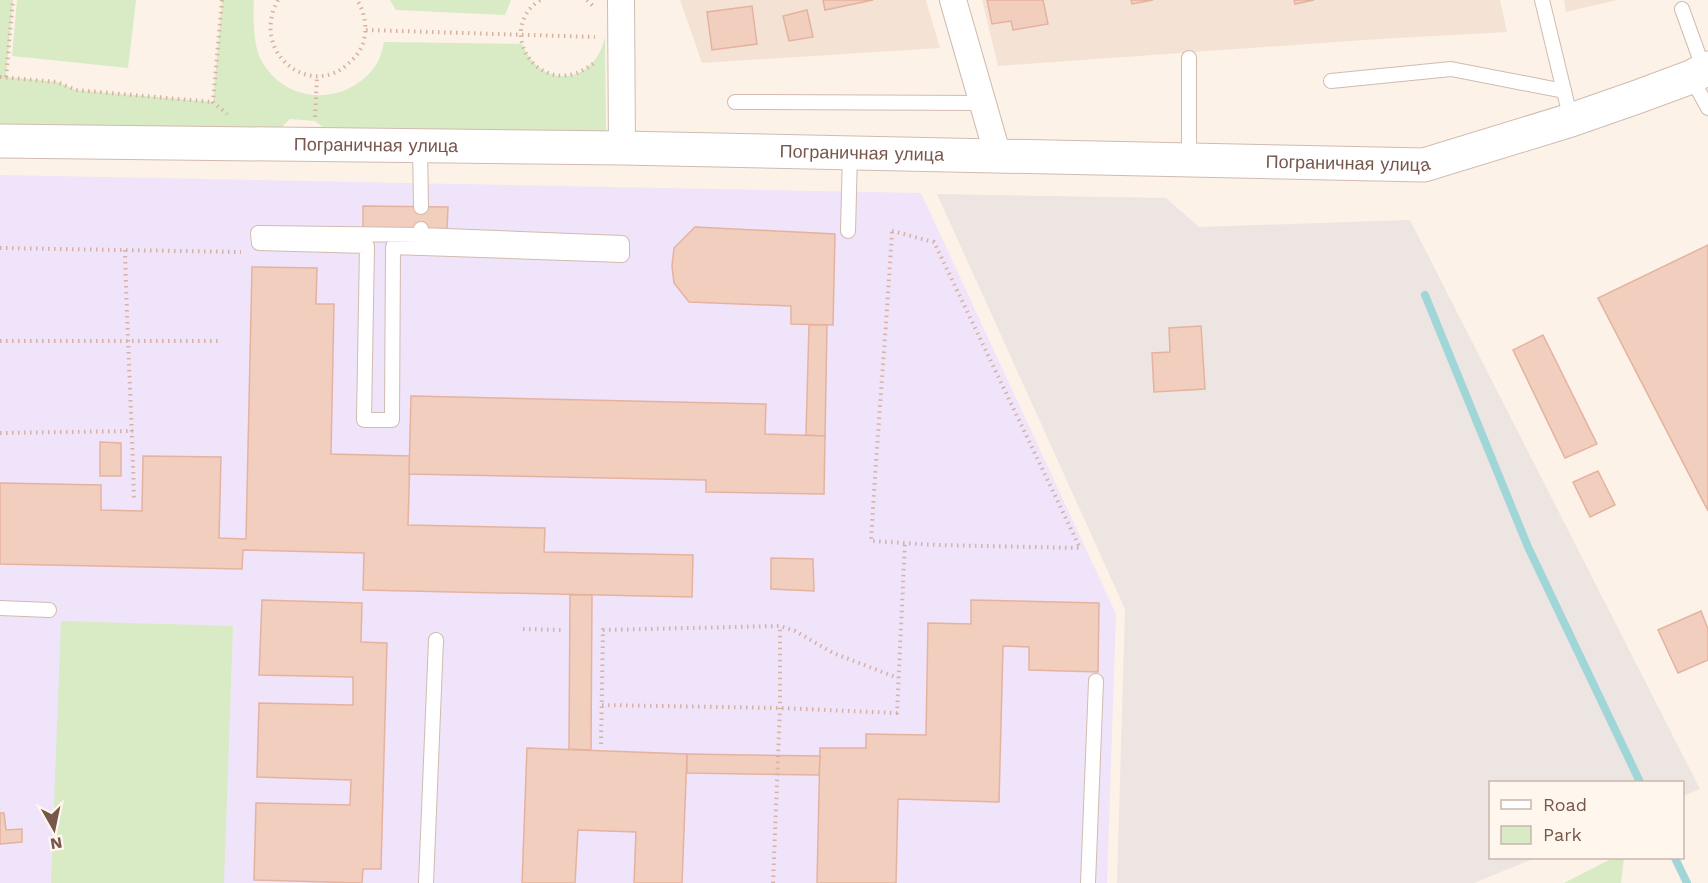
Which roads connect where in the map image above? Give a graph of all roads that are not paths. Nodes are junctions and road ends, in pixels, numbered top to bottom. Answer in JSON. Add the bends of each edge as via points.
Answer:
{"nodes":[{"id":1,"x":621,"y":0,"type":"edge"},
{"id":2,"x":953,"y":0,"type":"edge"},
{"id":3,"x":1542,"y":0,"type":"edge"},
{"id":4,"x":1682,"y":9,"type":"dead end"},
{"id":5,"x":1189,"y":58,"type":"dead end"},
{"id":6,"x":1701,"y":71,"type":"edge"},
{"id":7,"x":1331,"y":81,"type":"dead end"},
{"id":8,"x":735,"y":102,"type":"dead end"},
{"id":9,"x":983,"y":103,"type":"junction"},
{"id":10,"x":1568,"y":105,"type":"junction"},
{"id":11,"x":1708,"y":108,"type":"edge"},
{"id":12,"x":0,"y":141,"type":"edge"},
{"id":13,"x":420,"y":145,"type":"junction"},
{"id":14,"x":622,"y":148,"type":"junction"},
{"id":15,"x":849,"y":153,"type":"junction"},
{"id":16,"x":998,"y":156,"type":"junction"},
{"id":17,"x":1189,"y":160,"type":"junction"},
{"id":18,"x":421,"y":207,"type":"dead end"},
{"id":19,"x":848,"y":231,"type":"dead end"},
{"id":20,"x":421,"y":232,"type":"joint"},
{"id":21,"x":0,"y":608,"type":"edge"},
{"id":22,"x":49,"y":610,"type":"dead end"},
{"id":23,"x":436,"y":640,"type":"dead end"},
{"id":24,"x":1096,"y":681,"type":"dead end"},
{"id":25,"x":426,"y":883,"type":"edge"},
{"id":26,"x":1088,"y":883,"type":"edge"}],
"edges":[{"from":1,"to":14,"type":"street"},
{"from":2,"to":9,"type":"street"},
{"from":3,"to":10,"type":"lane"},
{"from":4,"to":6,"type":"lane"},
{"from":5,"to":17,"type":"lane"},
{"from":6,"to":10,"type":"street","name":"Пограничная улица"},
{"from":6,"to":11,"type":"lane"},
{"from":7,"to":10,"type":"lane","via":[[1451,69]]},
{"from":8,"to":9,"type":"lane"},
{"from":9,"to":16,"type":"street"},
{"from":10,"to":17,"type":"street","name":"Пограничная улица","via":[[1424,165]]},
{"from":12,"to":13,"type":"street","name":"Пограничная улица"},
{"from":13,"to":14,"type":"street","name":"Пограничная улица"},
{"from":13,"to":18,"type":"lane"},
{"from":14,"to":15,"type":"street","name":"Пограничная улица"},
{"from":15,"to":16,"type":"street","name":"Пограничная улица"},
{"from":15,"to":19,"type":"lane"},
{"from":16,"to":17,"type":"street","name":"Пограничная улица"},
{"from":20,"to":20,"type":"lane","via":[[258,233],[259,243],[367,246],[364,420],[392,420],[393,247],[622,255],[622,243]]},
{"from":21,"to":22,"type":"lane"},
{"from":23,"to":25,"type":"lane"},
{"from":24,"to":26,"type":"lane"}]}
